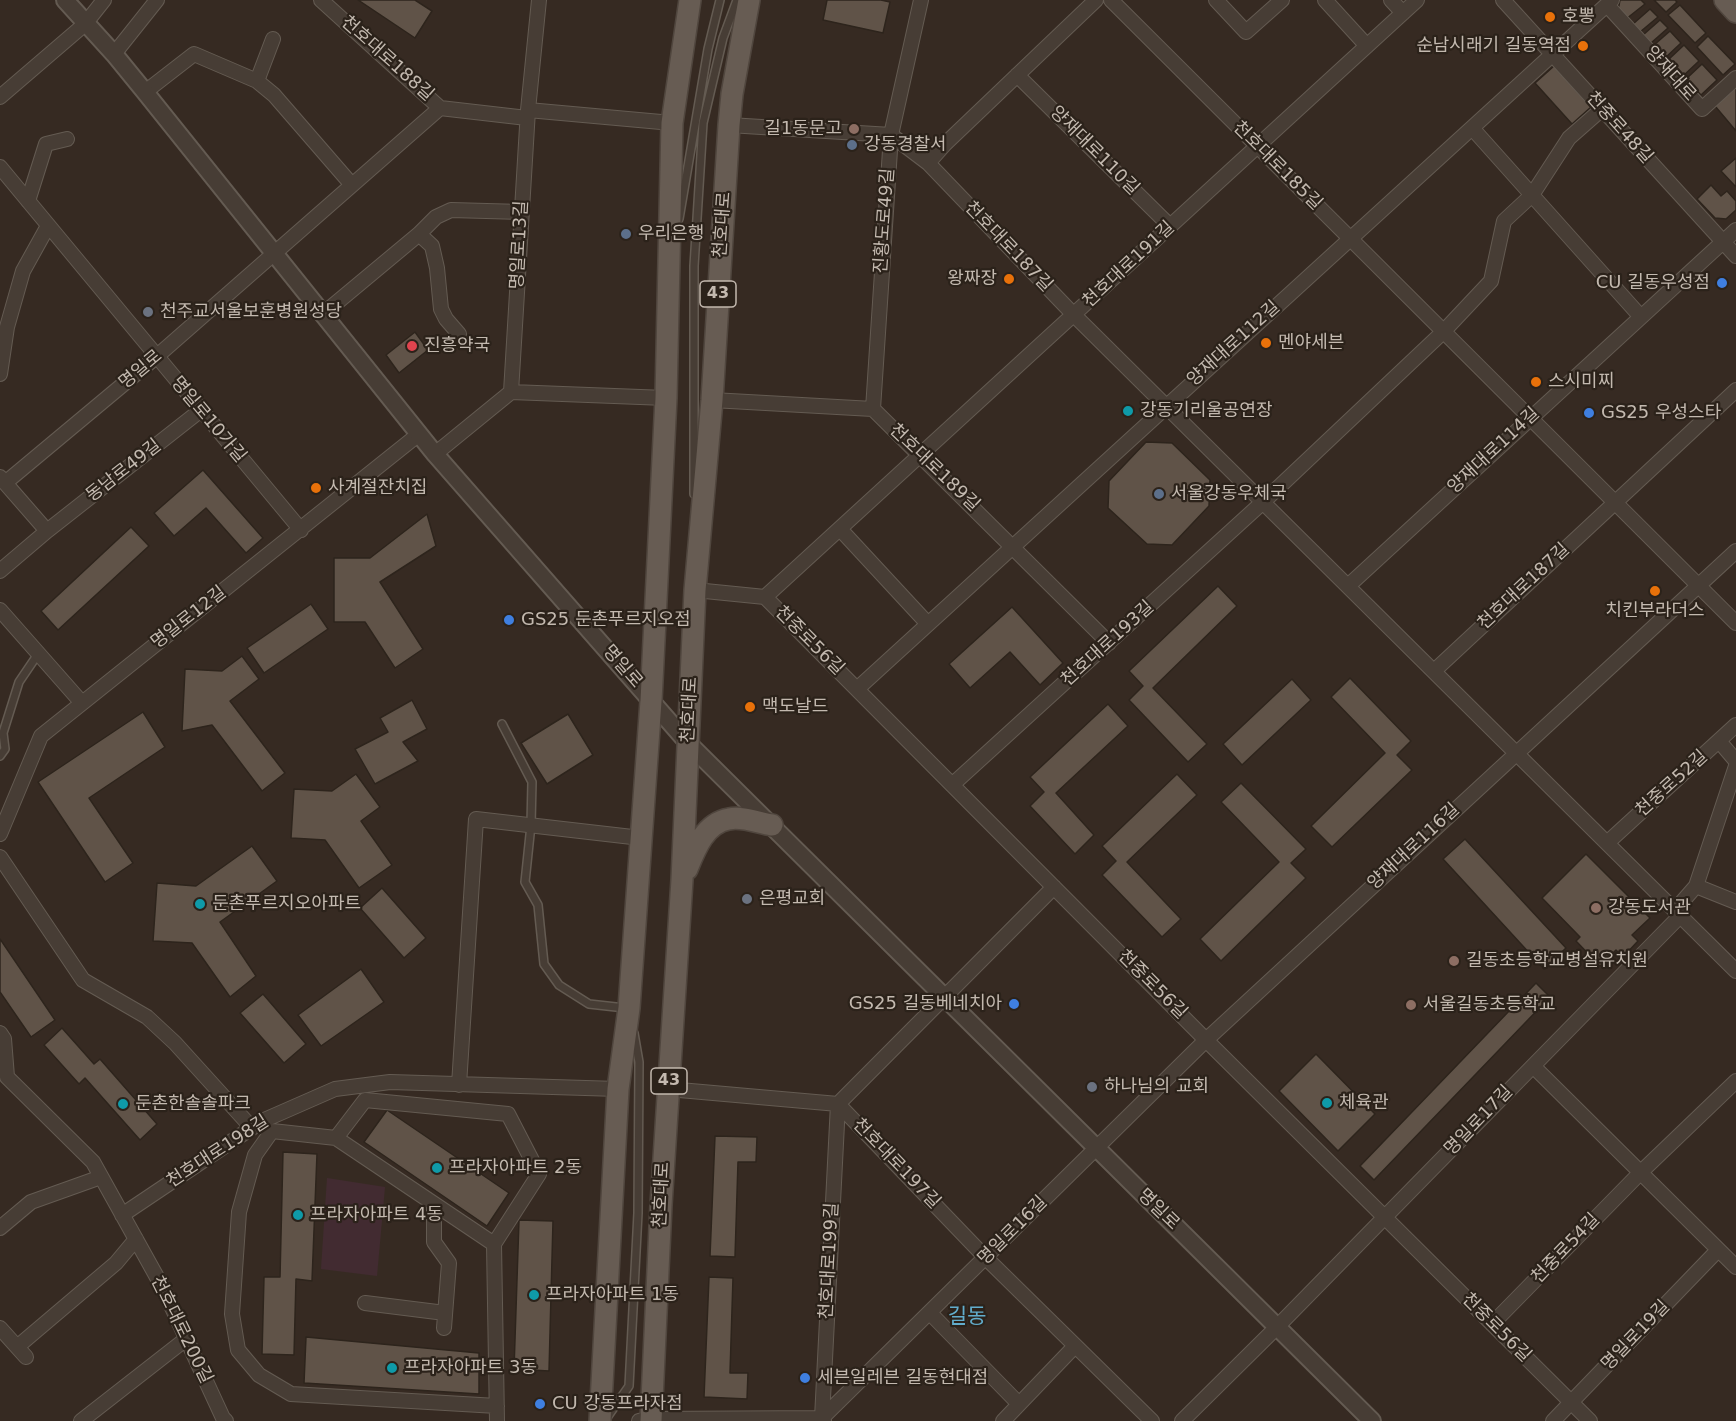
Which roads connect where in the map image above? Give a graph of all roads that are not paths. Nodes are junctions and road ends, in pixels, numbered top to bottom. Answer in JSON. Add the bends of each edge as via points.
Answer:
{"nodes":[{"id":1,"x":65,"y":0,"type":"edge"},
{"id":2,"x":104,"y":0,"type":"edge"},
{"id":3,"x":158,"y":0,"type":"edge"},
{"id":4,"x":321,"y":0,"type":"edge"},
{"id":5,"x":539,"y":0,"type":"edge"},
{"id":6,"x":690,"y":0,"type":"edge"},
{"id":7,"x":720,"y":0,"type":"edge"},
{"id":8,"x":737,"y":0,"type":"edge"},
{"id":9,"x":749,"y":0,"type":"edge"},
{"id":10,"x":921,"y":0,"type":"edge"},
{"id":11,"x":1096,"y":0,"type":"edge"},
{"id":12,"x":1111,"y":0,"type":"edge"},
{"id":13,"x":1216,"y":0,"type":"edge"},
{"id":14,"x":1282,"y":0,"type":"edge"},
{"id":15,"x":1325,"y":0,"type":"edge"},
{"id":16,"x":1391,"y":0,"type":"edge"},
{"id":17,"x":1417,"y":0,"type":"edge"},
{"id":18,"x":1503,"y":0,"type":"edge"},
{"id":19,"x":1725,"y":0,"type":"edge"},
{"id":20,"x":1609,"y":2,"type":"edge"},
{"id":21,"x":1736,"y":12,"type":"edge"},
{"id":22,"x":1403,"y":13,"type":"junction"},
{"id":23,"x":85,"y":24,"type":"junction"},
{"id":24,"x":273,"y":39,"type":"dead end"},
{"id":25,"x":1367,"y":46,"type":"junction"},
{"id":26,"x":114,"y":54,"type":"junction"},
{"id":27,"x":1552,"y":54,"type":"junction"},
{"id":28,"x":1017,"y":75,"type":"junction"},
{"id":29,"x":1736,"y":78,"type":"edge"},
{"id":30,"x":257,"y":81,"type":"junction"},
{"id":31,"x":145,"y":92,"type":"junction"},
{"id":32,"x":0,"y":98,"type":"edge"},
{"id":33,"x":440,"y":108,"type":"junction"},
{"id":34,"x":1602,"y":109,"type":"junction"},
{"id":35,"x":528,"y":114,"type":"junction"},
{"id":36,"x":672,"y":123,"type":"junction"},
{"id":37,"x":729,"y":125,"type":"junction"},
{"id":38,"x":1472,"y":128,"type":"junction"},
{"id":39,"x":891,"y":135,"type":"junction"},
{"id":40,"x":67,"y":139,"type":"dead end"},
{"id":41,"x":1258,"y":146,"type":"junction"},
{"id":42,"x":928,"y":163,"type":"junction"},
{"id":43,"x":0,"y":167,"type":"edge"},
{"id":44,"x":352,"y":185,"type":"junction"},
{"id":45,"x":1532,"y":195,"type":"junction"},
{"id":46,"x":28,"y":201,"type":"junction"},
{"id":47,"x":522,"y":212,"type":"junction"},
{"id":48,"x":48,"y":226,"type":"junction"},
{"id":49,"x":1170,"y":226,"type":"junction"},
{"id":50,"x":1736,"y":230,"type":"edge"},
{"id":51,"x":419,"y":234,"type":"junction"},
{"id":52,"x":1349,"y":239,"type":"junction"},
{"id":53,"x":1723,"y":242,"type":"junction"},
{"id":54,"x":274,"y":253,"type":"junction"},
{"id":55,"x":1736,"y":256,"type":"edge"},
{"id":56,"x":669,"y":280,"type":"junction"},
{"id":57,"x":323,"y":314,"type":"junction"},
{"id":58,"x":1074,"y":315,"type":"junction"},
{"id":59,"x":1641,"y":317,"type":"junction"},
{"id":60,"x":4,"y":325,"type":"edge"},
{"id":61,"x":1443,"y":332,"type":"junction"},
{"id":62,"x":459,"y":334,"type":"dead end"},
{"id":63,"x":156,"y":357,"type":"junction"},
{"id":64,"x":0,"y":374,"type":"edge"},
{"id":65,"x":1736,"y":390,"type":"edge"},
{"id":66,"x":511,"y":392,"type":"junction"},
{"id":67,"x":666,"y":398,"type":"junction"},
{"id":68,"x":712,"y":400,"type":"junction"},
{"id":69,"x":1167,"y":406,"type":"junction"},
{"id":70,"x":873,"y":409,"type":"junction"},
{"id":71,"x":201,"y":411,"type":"junction"},
{"id":72,"x":1530,"y":419,"type":"junction"},
{"id":73,"x":419,"y":434,"type":"junction"},
{"id":74,"x":435,"y":454,"type":"junction"},
{"id":75,"x":920,"y":456,"type":"junction"},
{"id":76,"x":3,"y":480,"type":"edge"},
{"id":77,"x":1263,"y":502,"type":"junction"},
{"id":78,"x":1615,"y":502,"type":"junction"},
{"id":79,"x":840,"y":529,"type":"junction"},
{"id":80,"x":301,"y":530,"type":"junction"},
{"id":81,"x":47,"y":531,"type":"junction"},
{"id":82,"x":1013,"y":546,"type":"junction"},
{"id":83,"x":1736,"y":551,"type":"edge"},
{"id":84,"x":0,"y":572,"type":"edge"},
{"id":85,"x":1698,"y":585,"type":"junction"},
{"id":86,"x":1348,"y":586,"type":"junction"},
{"id":87,"x":695,"y":590,"type":"junction"},
{"id":88,"x":765,"y":597,"type":"junction"},
{"id":89,"x":0,"y":610,"type":"edge"},
{"id":90,"x":1736,"y":623,"type":"edge"},
{"id":91,"x":928,"y":624,"type":"junction"},
{"id":92,"x":1109,"y":643,"type":"junction"},
{"id":93,"x":38,"y":654,"type":"junction"},
{"id":94,"x":1434,"y":671,"type":"junction"},
{"id":95,"x":857,"y":689,"type":"junction"},
{"id":96,"x":651,"y":700,"type":"junction"},
{"id":97,"x":82,"y":703,"type":"junction"},
{"id":98,"x":502,"y":724,"type":"dead end"},
{"id":99,"x":1736,"y":725,"type":"edge"},
{"id":100,"x":1719,"y":741,"type":"junction"},
{"id":101,"x":688,"y":743,"type":"junction"},
{"id":102,"x":1516,"y":753,"type":"junction"},
{"id":103,"x":0,"y":756,"type":"edge"},
{"id":104,"x":1736,"y":761,"type":"edge"},
{"id":105,"x":1736,"y":766,"type":"edge"},
{"id":106,"x":952,"y":785,"type":"junction"},
{"id":107,"x":531,"y":825,"type":"junction"},
{"id":108,"x":772,"y":825,"type":"junction"},
{"id":109,"x":0,"y":834,"type":"edge"},
{"id":110,"x":641,"y":838,"type":"junction"},
{"id":111,"x":1607,"y":843,"type":"junction"},
{"id":112,"x":0,"y":856,"type":"edge"},
{"id":113,"x":682,"y":880,"type":"junction"},
{"id":114,"x":1696,"y":886,"type":"junction"},
{"id":115,"x":1054,"y":887,"type":"junction"},
{"id":116,"x":1736,"y":902,"type":"edge"},
{"id":117,"x":1677,"y":913,"type":"junction"},
{"id":118,"x":1736,"y":971,"type":"edge"},
{"id":119,"x":945,"y":998,"type":"junction"},
{"id":120,"x":629,"y":1008,"type":"junction"},
{"id":121,"x":0,"y":1033,"type":"edge"},
{"id":122,"x":1206,"y":1040,"type":"junction"},
{"id":123,"x":1533,"y":1066,"type":"junction"},
{"id":124,"x":1736,"y":1081,"type":"edge"},
{"id":125,"x":459,"y":1085,"type":"junction"},
{"id":126,"x":618,"y":1089,"type":"junction"},
{"id":127,"x":668,"y":1089,"type":"junction"},
{"id":128,"x":838,"y":1104,"type":"junction"},
{"id":129,"x":252,"y":1128,"type":"junction"},
{"id":130,"x":336,"y":1138,"type":"junction"},
{"id":131,"x":1096,"y":1149,"type":"junction"},
{"id":132,"x":1641,"y":1173,"type":"junction"},
{"id":133,"x":101,"y":1177,"type":"junction"},
{"id":134,"x":434,"y":1204,"type":"junction"},
{"id":135,"x":122,"y":1215,"type":"junction"},
{"id":136,"x":1385,"y":1217,"type":"junction"},
{"id":137,"x":0,"y":1228,"type":"edge"},
{"id":138,"x":136,"y":1239,"type":"junction"},
{"id":139,"x":494,"y":1244,"type":"junction"},
{"id":140,"x":1718,"y":1250,"type":"junction"},
{"id":141,"x":986,"y":1258,"type":"junction"},
{"id":142,"x":1736,"y":1267,"type":"edge"},
{"id":143,"x":365,"y":1303,"type":"dead end"},
{"id":144,"x":445,"y":1313,"type":"junction"},
{"id":145,"x":930,"y":1313,"type":"junction"},
{"id":146,"x":1492,"y":1324,"type":"junction"},
{"id":147,"x":1278,"y":1327,"type":"junction"},
{"id":148,"x":0,"y":1328,"type":"edge"},
{"id":149,"x":444,"y":1328,"type":"dead end"},
{"id":150,"x":186,"y":1339,"type":"junction"},
{"id":151,"x":1075,"y":1346,"type":"junction"},
{"id":152,"x":16,"y":1347,"type":"junction"},
{"id":153,"x":26,"y":1357,"type":"dead end"},
{"id":154,"x":1571,"y":1403,"type":"junction"},
{"id":155,"x":496,"y":1406,"type":"junction"},
{"id":156,"x":1013,"y":1415,"type":"edge"},
{"id":157,"x":223,"y":1420,"type":"edge"},
{"id":158,"x":648,"y":1420,"type":"edge"},
{"id":159,"x":823,"y":1420,"type":"edge"},
{"id":160,"x":81,"y":1421,"type":"edge"},
{"id":161,"x":497,"y":1421,"type":"edge"},
{"id":162,"x":600,"y":1421,"type":"edge"},
{"id":163,"x":605,"y":1421,"type":"edge"},
{"id":164,"x":1152,"y":1421,"type":"edge"},
{"id":165,"x":1182,"y":1421,"type":"edge"},
{"id":166,"x":1372,"y":1421,"type":"edge"},
{"id":167,"x":1553,"y":1421,"type":"edge"},
{"id":168,"x":1590,"y":1421,"type":"edge"}],
"edges":[{"from":1,"to":23,"type":"street","name":"명일로"},
{"from":2,"to":23,"type":"street"},
{"from":3,"to":26,"type":"street"},
{"from":4,"to":33,"type":"street","name":"천호대로188길"},
{"from":5,"to":35,"type":"street","name":"명일로13길"},
{"from":6,"to":36,"type":"main road"},
{"from":7,"to":56,"type":"lane","via":[[708,49]]},
{"from":8,"to":87,"type":"lane","via":[[723,38],[703,123],[694,266]]},
{"from":9,"to":37,"type":"main road","name":"천호대로","number":"43"},
{"from":10,"to":39,"type":"street","name":"진황도로49길"},
{"from":11,"to":28,"type":"street"},
{"from":12,"to":41,"type":"street","name":"천호대로185길"},
{"from":13,"to":14,"type":"street","via":[[1246,32]]},
{"from":15,"to":25,"type":"street"},
{"from":16,"to":22,"type":"street"},
{"from":17,"to":22,"type":"street","name":"천호대로191길"},
{"from":18,"to":27,"type":"street","name":"천중로48길"},
{"from":19,"to":21,"type":"main road"},
{"from":20,"to":27,"type":"street","name":"양재대로112길"},
{"from":20,"to":29,"type":"street","name":"양재대로","via":[[1702,109]]},
{"from":22,"to":25,"type":"street","name":"천호대로191길"},
{"from":23,"to":26,"type":"street","name":"명일로"},
{"from":23,"to":32,"type":"street"},
{"from":24,"to":30,"type":"street"},
{"from":25,"to":41,"type":"street","name":"천호대로191길"},
{"from":26,"to":31,"type":"street","name":"명일로"},
{"from":27,"to":34,"type":"street","name":"천중로48길"},
{"from":27,"to":38,"type":"street","name":"양재대로112길"},
{"from":28,"to":42,"type":"street"},
{"from":28,"to":49,"type":"street","name":"양재대로110길"},
{"from":30,"to":31,"type":"street","via":[[194,54]]},
{"from":30,"to":44,"type":"street","via":[[274,95]]},
{"from":31,"to":54,"type":"street","name":"명일로"},
{"from":33,"to":35,"type":"street","name":"천호대로188길"},
{"from":33,"to":44,"type":"street","name":"명일로"},
{"from":34,"to":45,"type":"street","via":[[1569,138]]},
{"from":34,"to":53,"type":"street","name":"천중로48길"},
{"from":35,"to":36,"type":"street","name":"천호대로188길"},
{"from":35,"to":47,"type":"street","name":"명일로13길"},
{"from":36,"to":56,"type":"main road"},
{"from":37,"to":39,"type":"street"},
{"from":37,"to":68,"type":"main road","name":"천호대로","number":"43"},
{"from":38,"to":45,"type":"street"},
{"from":38,"to":52,"type":"street","name":"양재대로112길"},
{"from":39,"to":42,"type":"street","name":"천호대로187길"},
{"from":39,"to":70,"type":"street","name":"진황도로49길"},
{"from":40,"to":46,"type":"street","via":[[41,141]]},
{"from":41,"to":49,"type":"street","name":"천호대로191길"},
{"from":41,"to":52,"type":"street","name":"천호대로185길"},
{"from":42,"to":58,"type":"street","name":"천호대로187길"},
{"from":43,"to":46,"type":"street","name":"명일로10가길"},
{"from":44,"to":54,"type":"street","name":"명일로"},
{"from":45,"to":59,"type":"street"},
{"from":45,"to":61,"type":"street","via":[[1503,221],[1491,281]]},
{"from":46,"to":48,"type":"street","name":"명일로10가길"},
{"from":47,"to":51,"type":"street","via":[[451,210],[436,217]]},
{"from":47,"to":66,"type":"street","name":"명일로13길"},
{"from":48,"to":60,"type":"street","via":[[23,271]]},
{"from":48,"to":63,"type":"street","name":"명일로10가길"},
{"from":49,"to":58,"type":"street","name":"천호대로191길"},
{"from":50,"to":53,"type":"street","name":"양재대로114길"},
{"from":51,"to":57,"type":"street"},
{"from":51,"to":62,"type":"street","via":[[432,246],[441,309]]},
{"from":52,"to":61,"type":"street","name":"천호대로185길"},
{"from":52,"to":69,"type":"street","name":"양재대로112길"},
{"from":53,"to":55,"type":"street","name":"천중로48길"},
{"from":53,"to":59,"type":"street","name":"양재대로114길"},
{"from":54,"to":57,"type":"street","name":"명일로"},
{"from":54,"to":63,"type":"street","name":"명일로"},
{"from":56,"to":67,"type":"main road"},
{"from":57,"to":73,"type":"street","name":"명일로"},
{"from":58,"to":69,"type":"street","name":"천호대로187길"},
{"from":58,"to":75,"type":"street","name":"천호대로191길"},
{"from":59,"to":72,"type":"street","name":"양재대로114길"},
{"from":60,"to":64,"type":"street"},
{"from":61,"to":72,"type":"street","name":"천호대로185길"},
{"from":61,"to":77,"type":"street"},
{"from":63,"to":71,"type":"street","name":"명일로10가길"},
{"from":63,"to":76,"type":"street","name":"명일로"},
{"from":65,"to":78,"type":"street"},
{"from":66,"to":67,"type":"street"},
{"from":66,"to":74,"type":"street"},
{"from":67,"to":96,"type":"main road"},
{"from":68,"to":70,"type":"street","name":"천호대로189길"},
{"from":68,"to":87,"type":"main road","name":"천호대로","number":"43"},
{"from":69,"to":77,"type":"street","name":"천호대로187길"},
{"from":69,"to":82,"type":"street","name":"양재대로112길"},
{"from":70,"to":75,"type":"street","name":"천호대로189길"},
{"from":71,"to":80,"type":"street","name":"명일로10가길"},
{"from":71,"to":81,"type":"street","name":"동남로49길"},
{"from":72,"to":78,"type":"street","name":"천호대로185길"},
{"from":72,"to":86,"type":"street","name":"양재대로114길"},
{"from":73,"to":74,"type":"street","name":"명일로"},
{"from":73,"to":80,"type":"street","name":"명일로12길"},
{"from":74,"to":96,"type":"street","name":"명일로"},
{"from":75,"to":79,"type":"street","name":"천호대로191길"},
{"from":75,"to":82,"type":"street","name":"천호대로189길"},
{"from":76,"to":81,"type":"street"},
{"from":77,"to":86,"type":"street","name":"천호대로187길"},
{"from":77,"to":92,"type":"street","name":"천호대로193길"},
{"from":78,"to":85,"type":"street","name":"천호대로185길"},
{"from":78,"to":94,"type":"street","name":"천호대로187길"},
{"from":79,"to":88,"type":"street","name":"천호대로191길"},
{"from":79,"to":91,"type":"street"},
{"from":80,"to":97,"type":"street","name":"명일로12길"},
{"from":81,"to":84,"type":"street","name":"동남로49길"},
{"from":82,"to":91,"type":"street","name":"양재대로112길"},
{"from":82,"to":92,"type":"street","name":"천호대로189길"},
{"from":83,"to":85,"type":"street","name":"양재대로116길"},
{"from":85,"to":90,"type":"street","name":"천호대로185길"},
{"from":85,"to":102,"type":"street","name":"양재대로116길"},
{"from":86,"to":94,"type":"street","name":"천호대로187길"},
{"from":87,"to":88,"type":"street","name":"천중로56길"},
{"from":87,"to":101,"type":"main road","name":"천호대로","number":"43"},
{"from":88,"to":95,"type":"street","name":"천중로56길"},
{"from":89,"to":93,"type":"street"},
{"from":91,"to":95,"type":"street","name":"양재대로112길"},
{"from":92,"to":106,"type":"street","name":"천호대로193길"},
{"from":93,"to":97,"type":"street"},
{"from":93,"to":103,"type":"lane","via":[[19,682]]},
{"from":94,"to":102,"type":"street","name":"천호대로187길"},
{"from":95,"to":106,"type":"street","name":"천중로56길"},
{"from":96,"to":101,"type":"street","name":"명일로"},
{"from":96,"to":110,"type":"main road"},
{"from":97,"to":109,"type":"street","name":"명일로12길","via":[[41,736]]},
{"from":98,"to":107,"type":"lane","via":[[532,782]]},
{"from":99,"to":100,"type":"street","name":"천중로52길"},
{"from":100,"to":104,"type":"street"},
{"from":100,"to":111,"type":"street","name":"천중로52길"},
{"from":101,"to":108,"type":"street","name":"명일로"},
{"from":101,"to":113,"type":"main road","name":"천호대로","number":"43"},
{"from":102,"to":111,"type":"street"},
{"from":102,"to":122,"type":"street","name":"양재대로116길"},
{"from":105,"to":114,"type":"street","name":"천중로52길"},
{"from":106,"to":115,"type":"street","name":"천중로56길"},
{"from":107,"to":110,"type":"street"},
{"from":107,"to":120,"type":"lane","via":[[525,882],[538,905],[544,964],[559,985],[589,1004]]},
{"from":107,"to":125,"type":"street","via":[[476,819]]},
{"from":108,"to":113,"type":"main road","via":[[729,819],[718,823],[699,841]]},
{"from":108,"to":119,"type":"street","name":"명일로"},
{"from":110,"to":120,"type":"main road"},
{"from":111,"to":117,"type":"street"},
{"from":112,"to":129,"type":"street","via":[[83,980],[147,1017]]},
{"from":113,"to":127,"type":"main road","name":"천호대로","number":"43"},
{"from":114,"to":116,"type":"street"},
{"from":114,"to":117,"type":"street","name":"천중로52길"},
{"from":115,"to":119,"type":"street"},
{"from":115,"to":122,"type":"street","name":"천중로56길"},
{"from":117,"to":118,"type":"street"},
{"from":117,"to":123,"type":"street","name":"명일로17길"},
{"from":119,"to":128,"type":"street"},
{"from":119,"to":131,"type":"street","name":"명일로"},
{"from":120,"to":126,"type":"main road"},
{"from":120,"to":163,"type":"lane","via":[[639,1062],[638,1214],[629,1386]]},
{"from":121,"to":133,"type":"street","name":"천호대로200길","via":[[7,1077],[93,1162]]},
{"from":122,"to":131,"type":"street","name":"양재대로116길"},
{"from":122,"to":136,"type":"street","name":"천중로56길"},
{"from":123,"to":132,"type":"street"},
{"from":123,"to":136,"type":"street","name":"명일로17길"},
{"from":124,"to":132,"type":"street"},
{"from":125,"to":126,"type":"street","name":"천호대로198길"},
{"from":125,"to":129,"type":"street","name":"천호대로198길","via":[[390,1082],[335,1089]]},
{"from":126,"to":162,"type":"main road"},
{"from":127,"to":128,"type":"street","name":"천호대로197길"},
{"from":127,"to":158,"type":"main road","name":"천호대로","number":"43"},
{"from":128,"to":141,"type":"street","name":"천호대로197길"},
{"from":128,"to":159,"type":"street","name":"천호대로199길"},
{"from":129,"to":135,"type":"street","name":"천호대로198길"},
{"from":130,"to":134,"type":"street"},
{"from":130,"to":139,"type":"street","via":[[365,1100],[508,1114],[539,1174]]},
{"from":130,"to":155,"type":"street","via":[[272,1131],[255,1155],[239,1212],[232,1314],[238,1350],[259,1376],[291,1394]]},
{"from":131,"to":141,"type":"street","name":"명일로16길"},
{"from":131,"to":147,"type":"street","name":"명일로"},
{"from":132,"to":140,"type":"street"},
{"from":132,"to":146,"type":"street","name":"천중로54길"},
{"from":133,"to":135,"type":"street","name":"천호대로200길"},
{"from":133,"to":137,"type":"street","via":[[31,1202]]},
{"from":134,"to":139,"type":"street"},
{"from":134,"to":144,"type":"street","via":[[434,1242],[449,1263]]},
{"from":135,"to":138,"type":"street","name":"천호대로200길"},
{"from":136,"to":146,"type":"street","name":"천중로56길"},
{"from":136,"to":147,"type":"street","name":"명일로17길"},
{"from":138,"to":150,"type":"street","name":"천호대로200길"},
{"from":138,"to":152,"type":"street","via":[[116,1263]]},
{"from":139,"to":155,"type":"street"},
{"from":140,"to":142,"type":"street"},
{"from":140,"to":154,"type":"street","name":"명일로19길"},
{"from":141,"to":145,"type":"street","name":"명일로16길"},
{"from":141,"to":151,"type":"street","name":"천호대로197길"},
{"from":143,"to":144,"type":"street"},
{"from":144,"to":149,"type":"street"},
{"from":145,"to":156,"type":"street"},
{"from":145,"to":159,"type":"street","name":"명일로16길"},
{"from":146,"to":154,"type":"street","name":"천중로56길"},
{"from":147,"to":165,"type":"street","name":"명일로17길"},
{"from":147,"to":166,"type":"street","name":"명일로"},
{"from":148,"to":152,"type":"street"},
{"from":150,"to":157,"type":"street","name":"천호대로200길"},
{"from":150,"to":160,"type":"street"},
{"from":151,"to":156,"type":"street"},
{"from":151,"to":164,"type":"street","name":"천호대로197길"},
{"from":152,"to":153,"type":"street"},
{"from":154,"to":167,"type":"street","name":"명일로19길"},
{"from":154,"to":168,"type":"street","name":"천중로56길"},
{"from":155,"to":161,"type":"street"},
{"from":158,"to":159,"type":"street"}]}
